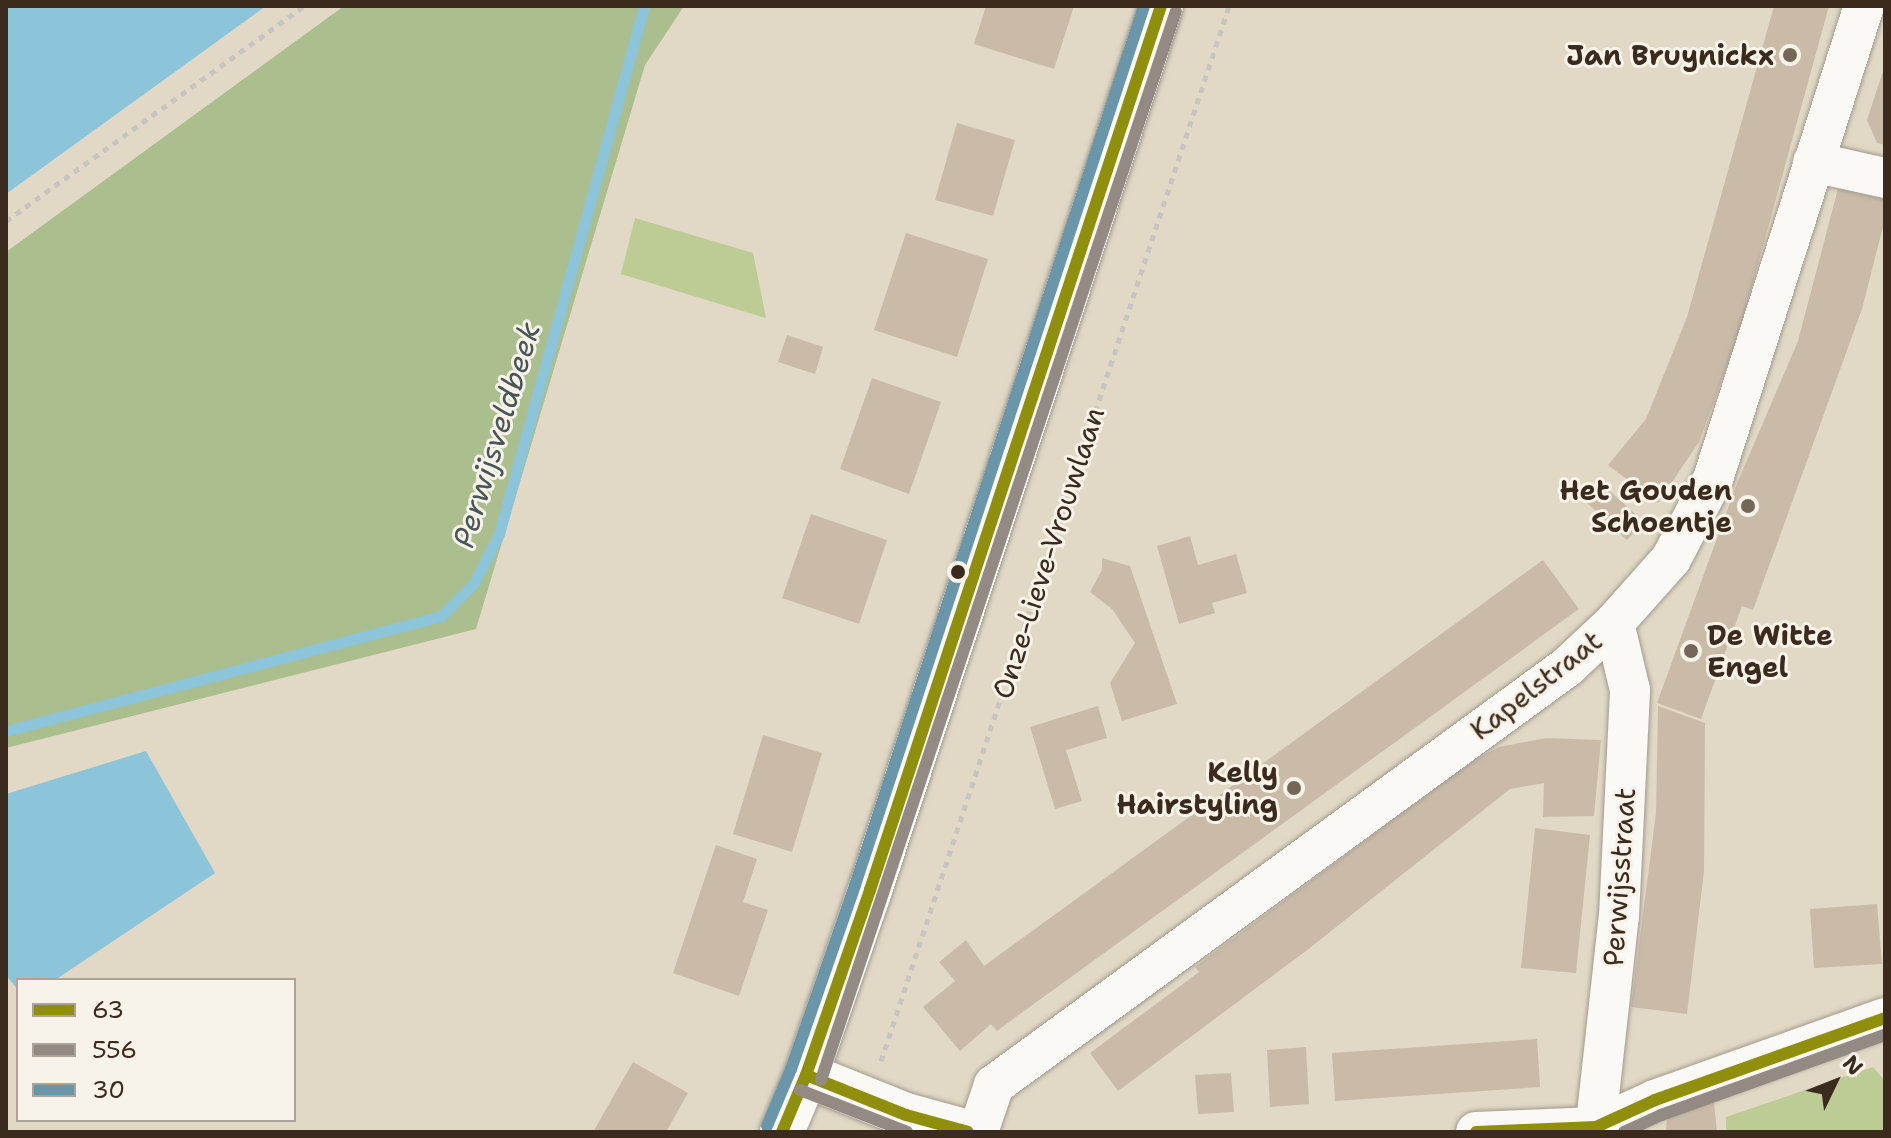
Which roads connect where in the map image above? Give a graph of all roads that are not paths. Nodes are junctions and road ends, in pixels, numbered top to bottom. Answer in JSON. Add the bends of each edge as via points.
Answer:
{"nodes":[{"id":1,"x":1161,"y":6,"type":"edge"},
{"id":2,"x":1864,"y":6,"type":"edge"},
{"id":3,"x":1813,"y":162,"type":"junction"},
{"id":4,"x":1885,"y":178,"type":"edge"},
{"id":5,"x":1614,"y":623,"type":"junction"},
{"id":6,"x":1885,"y":1018,"type":"edge"},
{"id":7,"x":806,"y":1075,"type":"junction"},
{"id":8,"x":1595,"y":1130,"type":"edge"},
{"id":9,"x":782,"y":1132,"type":"edge"},
{"id":10,"x":968,"y":1132,"type":"edge"},
{"id":11,"x":978,"y":1132,"type":"edge"},
{"id":12,"x":1476,"y":1132,"type":"edge"}],
"edges":[{"from":1,"to":7,"type":"main road"},
{"from":2,"to":3,"type":"street","name":"Kapelstraat"},
{"from":3,"to":4,"type":"street"},
{"from":3,"to":5,"type":"street","name":"Kapelstraat","via":[[1713,479],[1671,559]]},
{"from":5,"to":8,"type":"street","name":"Perwijsstraat","via":[[1630,690],[1619,916]]},
{"from":5,"to":11,"type":"street","name":"Kapelstraat","via":[[1567,667],[994,1085]]},
{"from":6,"to":8,"type":"street","via":[[1655,1100]]},
{"from":7,"to":9,"type":"main road"},
{"from":7,"to":10,"type":"main road","via":[[906,1115]]},
{"from":8,"to":12,"type":"street"}]}
